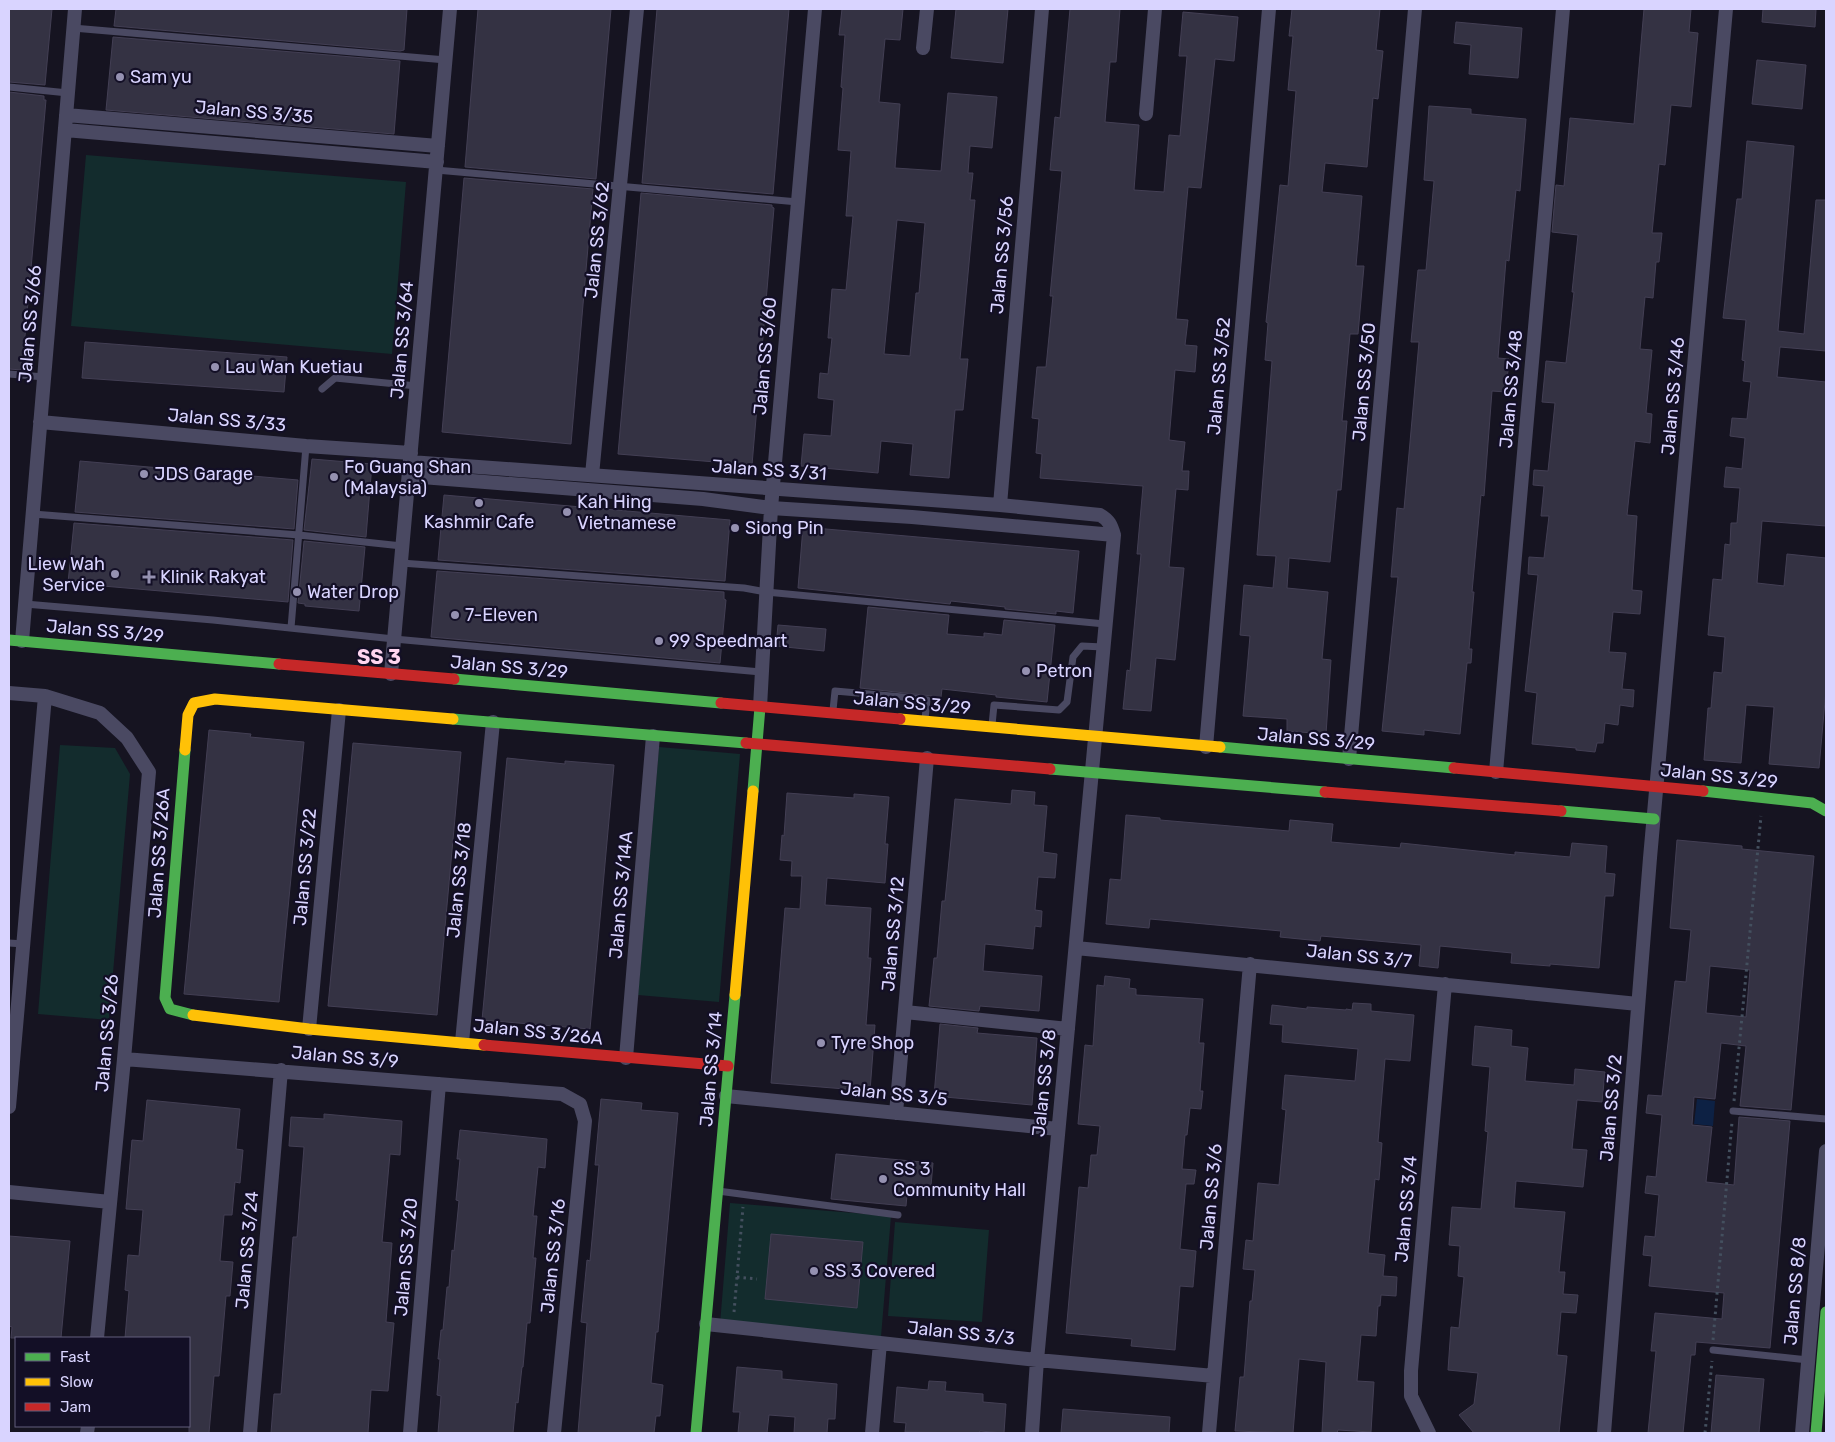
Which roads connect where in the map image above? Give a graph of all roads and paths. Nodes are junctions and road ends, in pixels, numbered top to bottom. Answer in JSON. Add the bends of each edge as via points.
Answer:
{"nodes":[{"id":1,"x":75,"y":9,"type":"edge"},
{"id":2,"x":450,"y":9,"type":"edge"},
{"id":3,"x":637,"y":9,"type":"edge"},
{"id":4,"x":814,"y":9,"type":"edge"},
{"id":5,"x":927,"y":9,"type":"edge"},
{"id":6,"x":1042,"y":9,"type":"edge"},
{"id":7,"x":1155,"y":9,"type":"edge"},
{"id":8,"x":1269,"y":9,"type":"edge"},
{"id":9,"x":1415,"y":9,"type":"edge"},
{"id":10,"x":1563,"y":9,"type":"edge"},
{"id":11,"x":1726,"y":9,"type":"edge"},
{"id":12,"x":73,"y":28,"type":"junction"},
{"id":13,"x":924,"y":48,"type":"dead end"},
{"id":14,"x":446,"y":60,"type":"junction"},
{"id":15,"x":9,"y":87,"type":"edge"},
{"id":16,"x":68,"y":92,"type":"junction"},
{"id":17,"x":1146,"y":114,"type":"dead end"},
{"id":18,"x":66,"y":115,"type":"junction"},
{"id":19,"x":65,"y":130,"type":"junction"},
{"id":20,"x":438,"y":146,"type":"junction"},
{"id":21,"x":437,"y":166,"type":"junction"},
{"id":22,"x":621,"y":186,"type":"junction"},
{"id":23,"x":798,"y":202,"type":"junction"},
{"id":24,"x":9,"y":374,"type":"edge"},
{"id":25,"x":44,"y":377,"type":"junction"},
{"id":26,"x":417,"y":386,"type":"junction"},
{"id":27,"x":322,"y":389,"type":"dead end"},
{"id":28,"x":40,"y":422,"type":"junction"},
{"id":29,"x":306,"y":446,"type":"junction"},
{"id":30,"x":410,"y":457,"type":"junction"},
{"id":31,"x":592,"y":475,"type":"junction"},
{"id":32,"x":408,"y":476,"type":"junction"},
{"id":33,"x":773,"y":489,"type":"junction"},
{"id":34,"x":1000,"y":505,"type":"junction"},
{"id":35,"x":771,"y":508,"type":"junction"},
{"id":36,"x":32,"y":514,"type":"junction"},
{"id":37,"x":299,"y":535,"type":"junction"},
{"id":38,"x":1114,"y":535,"type":"junction"},
{"id":39,"x":402,"y":546,"type":"junction"},
{"id":40,"x":401,"y":562,"type":"junction"},
{"id":41,"x":766,"y":592,"type":"junction"},
{"id":42,"x":25,"y":604,"type":"junction"},
{"id":43,"x":1105,"y":624,"type":"junction"},
{"id":44,"x":291,"y":628,"type":"junction"},
{"id":45,"x":394,"y":640,"type":"junction"},
{"id":46,"x":15,"y":641,"type":"edge"},
{"id":47,"x":1103,"y":647,"type":"junction"},
{"id":48,"x":762,"y":672,"type":"junction"},
{"id":49,"x":391,"y":674,"type":"junction"},
{"id":50,"x":9,"y":693,"type":"edge"},
{"id":51,"x":45,"y":696,"type":"junction"},
{"id":52,"x":760,"y":707,"type":"junction"},
{"id":53,"x":339,"y":710,"type":"junction"},
{"id":54,"x":833,"y":713,"type":"junction"},
{"id":55,"x":493,"y":722,"type":"junction"},
{"id":56,"x":925,"y":722,"type":"junction"},
{"id":57,"x":992,"y":728,"type":"junction"},
{"id":58,"x":653,"y":736,"type":"junction"},
{"id":59,"x":1095,"y":737,"type":"junction"},
{"id":60,"x":756,"y":744,"type":"junction"},
{"id":61,"x":1206,"y":746,"type":"junction"},
{"id":62,"x":928,"y":758,"type":"junction"},
{"id":63,"x":1349,"y":759,"type":"junction"},
{"id":64,"x":1091,"y":772,"type":"junction"},
{"id":65,"x":1496,"y":772,"type":"junction"},
{"id":66,"x":1657,"y":786,"type":"junction"},
{"id":67,"x":1826,"y":798,"type":"edge"},
{"id":68,"x":1812,"y":804,"type":"junction"},
{"id":69,"x":1826,"y":811,"type":"edge"},
{"id":70,"x":1654,"y":818,"type":"junction"},
{"id":71,"x":9,"y":942,"type":"edge"},
{"id":72,"x":24,"y":944,"type":"junction"},
{"id":73,"x":1076,"y":948,"type":"junction"},
{"id":74,"x":1250,"y":964,"type":"junction"},
{"id":75,"x":1445,"y":984,"type":"junction"},
{"id":76,"x":1638,"y":1004,"type":"junction"},
{"id":77,"x":905,"y":1012,"type":"junction"},
{"id":78,"x":309,"y":1029,"type":"junction"},
{"id":79,"x":1068,"y":1029,"type":"junction"},
{"id":80,"x":462,"y":1042,"type":"junction"},
{"id":81,"x":626,"y":1058,"type":"junction"},
{"id":82,"x":124,"y":1059,"type":"junction"},
{"id":83,"x":728,"y":1066,"type":"junction"},
{"id":84,"x":281,"y":1070,"type":"junction"},
{"id":85,"x":439,"y":1084,"type":"junction"},
{"id":86,"x":562,"y":1094,"type":"joint"},
{"id":87,"x":726,"y":1096,"type":"junction"},
{"id":88,"x":9,"y":1106,"type":"edge"},
{"id":89,"x":1733,"y":1111,"type":"dead end"},
{"id":90,"x":896,"y":1113,"type":"junction"},
{"id":91,"x":1826,"y":1119,"type":"edge"},
{"id":92,"x":1058,"y":1129,"type":"junction"},
{"id":93,"x":1826,"y":1151,"type":"edge"},
{"id":94,"x":9,"y":1192,"type":"edge"},
{"id":95,"x":718,"y":1192,"type":"junction"},
{"id":96,"x":744,"y":1196,"type":"junction"},
{"id":97,"x":110,"y":1202,"type":"junction"},
{"id":98,"x":898,"y":1215,"type":"dead end"},
{"id":99,"x":737,"y":1277,"type":"junction"},
{"id":100,"x":757,"y":1280,"type":"dead end"},
{"id":101,"x":1826,"y":1312,"type":"edge"},
{"id":102,"x":706,"y":1324,"type":"junction"},
{"id":103,"x":734,"y":1328,"type":"junction"},
{"id":104,"x":96,"y":1337,"type":"edge"},
{"id":105,"x":880,"y":1344,"type":"junction"},
{"id":106,"x":1713,"y":1350,"type":"dead end"},
{"id":107,"x":1037,"y":1360,"type":"junction"},
{"id":108,"x":1808,"y":1360,"type":"junction"},
{"id":109,"x":1214,"y":1376,"type":"junction"},
{"id":110,"x":250,"y":1433,"type":"edge"},
{"id":111,"x":410,"y":1433,"type":"edge"},
{"id":112,"x":554,"y":1433,"type":"edge"},
{"id":113,"x":696,"y":1433,"type":"edge"},
{"id":114,"x":872,"y":1433,"type":"edge"},
{"id":115,"x":1032,"y":1433,"type":"edge"},
{"id":116,"x":1209,"y":1433,"type":"edge"},
{"id":117,"x":1429,"y":1433,"type":"edge"},
{"id":118,"x":1604,"y":1433,"type":"edge"},
{"id":119,"x":1802,"y":1433,"type":"edge"},
{"id":120,"x":1816,"y":1433,"type":"edge"}],
"edges":[{"from":1,"to":12,"type":"street","name":"Jalan SS 3/66"},
{"from":2,"to":14,"type":"street","name":"Jalan SS 3/64"},
{"from":3,"to":22,"type":"street","name":"Jalan SS 3/62"},
{"from":4,"to":23,"type":"street","name":"Jalan SS 3/60"},
{"from":5,"to":13,"type":"street"},
{"from":6,"to":34,"type":"street","name":"Jalan SS 3/56"},
{"from":7,"to":17,"type":"street"},
{"from":8,"to":61,"type":"street","name":"Jalan SS 3/52"},
{"from":9,"to":63,"type":"street","name":"Jalan SS 3/50"},
{"from":10,"to":65,"type":"street","name":"Jalan SS 3/48"},
{"from":11,"to":66,"type":"street","name":"Jalan SS 3/46"},
{"from":12,"to":14,"type":"lane"},
{"from":12,"to":16,"type":"street","name":"Jalan SS 3/66"},
{"from":14,"to":20,"type":"street","name":"Jalan SS 3/64"},
{"from":15,"to":16,"type":"lane"},
{"from":16,"to":18,"type":"street","name":"Jalan SS 3/66"},
{"from":18,"to":19,"type":"street","name":"Jalan SS 3/66"},
{"from":18,"to":20,"type":"street","name":"Jalan SS 3/35"},
{"from":19,"to":21,"type":"street","name":"Jalan SS 3/35"},
{"from":19,"to":25,"type":"street","name":"Jalan SS 3/66"},
{"from":20,"to":21,"type":"street","name":"Jalan SS 3/64"},
{"from":21,"to":22,"type":"lane"},
{"from":21,"to":26,"type":"street","name":"Jalan SS 3/64"},
{"from":22,"to":23,"type":"lane"},
{"from":22,"to":31,"type":"street","name":"Jalan SS 3/62"},
{"from":23,"to":33,"type":"street","name":"Jalan SS 3/60"},
{"from":24,"to":25,"type":"lane"},
{"from":25,"to":28,"type":"street","name":"Jalan SS 3/66"},
{"from":26,"to":27,"type":"lane","via":[[335,378]]},
{"from":26,"to":30,"type":"street","name":"Jalan SS 3/64"},
{"from":28,"to":29,"type":"street","name":"Jalan SS 3/33"},
{"from":28,"to":36,"type":"street","name":"Jalan SS 3/66"},
{"from":29,"to":30,"type":"street","name":"Jalan SS 3/33"},
{"from":29,"to":37,"type":"lane"},
{"from":30,"to":31,"type":"street","name":"Jalan SS 3/31"},
{"from":30,"to":32,"type":"street","name":"Jalan SS 3/64"},
{"from":31,"to":33,"type":"street","name":"Jalan SS 3/31"},
{"from":32,"to":35,"type":"street","name":"Jalan SS 3/31","via":[[703,499]]},
{"from":32,"to":39,"type":"street","name":"Jalan SS 3/64"},
{"from":33,"to":34,"type":"street","name":"Jalan SS 3/31"},
{"from":33,"to":35,"type":"street","name":"Jalan SS 3/60"},
{"from":34,"to":38,"type":"street","name":"Jalan SS 3/31","via":[[1100,515],[1111,524]]},
{"from":35,"to":38,"type":"street","name":"Jalan SS 3/31"},
{"from":35,"to":41,"type":"street","name":"Jalan SS 3/60"},
{"from":36,"to":37,"type":"lane"},
{"from":36,"to":42,"type":"street","name":"Jalan SS 3/66"},
{"from":37,"to":39,"type":"lane"},
{"from":37,"to":44,"type":"lane"},
{"from":38,"to":43,"type":"street"},
{"from":39,"to":40,"type":"street","name":"Jalan SS 3/64"},
{"from":40,"to":41,"type":"lane"},
{"from":40,"to":45,"type":"street","name":"Jalan SS 3/64"},
{"from":41,"to":43,"type":"lane"},
{"from":41,"to":48,"type":"street","name":"Jalan SS 3/60"},
{"from":42,"to":44,"type":"lane"},
{"from":42,"to":46,"type":"street","name":"Jalan SS 3/66"},
{"from":43,"to":47,"type":"street"},
{"from":44,"to":45,"type":"lane"},
{"from":45,"to":48,"type":"lane"},
{"from":45,"to":49,"type":"street","name":"Jalan SS 3/64"},
{"from":46,"to":49,"type":"main road","name":"Jalan SS 3/29"},
{"from":47,"to":57,"type":"lane","via":[[1082,646],[1073,656],[1063,708],[1046,710],[994,705]]},
{"from":47,"to":59,"type":"street"},
{"from":48,"to":52,"type":"street","name":"Jalan SS 3/60"},
{"from":49,"to":52,"type":"main road","name":"Jalan SS 3/29"},
{"from":50,"to":51,"type":"street","name":"Jalan SS 3/26"},
{"from":51,"to":72,"type":"street"},
{"from":51,"to":82,"type":"street","name":"Jalan SS 3/26","via":[[100,713],[126,738],[149,772]]},
{"from":52,"to":54,"type":"main road","name":"Jalan SS 3/29"},
{"from":52,"to":60,"type":"main road","name":"Jalan SS 3/14"},
{"from":53,"to":55,"type":"main road","name":"Jalan SS 3/26A"},
{"from":53,"to":78,"type":"street","name":"Jalan SS 3/22"},
{"from":53,"to":78,"type":"main road","name":"Jalan SS 3/26A","via":[[215,700],[194,703],[188,715],[168,1004],[170,1009],[193,1015]]},
{"from":54,"to":56,"type":"main road","name":"Jalan SS 3/29"},
{"from":54,"to":56,"type":"lane","via":[[834,691],[914,698],[927,700]]},
{"from":55,"to":58,"type":"main road","name":"Jalan SS 3/26A"},
{"from":55,"to":80,"type":"street","name":"Jalan SS 3/18"},
{"from":56,"to":57,"type":"main road","name":"Jalan SS 3/29"},
{"from":57,"to":59,"type":"main road","name":"Jalan SS 3/29"},
{"from":58,"to":60,"type":"main road","name":"Jalan SS 3/26A"},
{"from":58,"to":81,"type":"street","name":"Jalan SS 3/14A"},
{"from":59,"to":61,"type":"main road","name":"Jalan SS 3/29"},
{"from":59,"to":64,"type":"street","name":"Jalan SS 3/8"},
{"from":60,"to":62,"type":"main road","name":"Jalan SS 3/26A"},
{"from":60,"to":83,"type":"main road","name":"Jalan SS 3/14"},
{"from":61,"to":63,"type":"main road","name":"Jalan SS 3/29"},
{"from":62,"to":64,"type":"main road","name":"Jalan SS 3/26A"},
{"from":62,"to":77,"type":"street","name":"Jalan SS 3/12"},
{"from":63,"to":65,"type":"main road","name":"Jalan SS 3/29"},
{"from":64,"to":70,"type":"main road","name":"Jalan SS 3/26A"},
{"from":64,"to":73,"type":"street","name":"Jalan SS 3/8"},
{"from":65,"to":66,"type":"main road","name":"Jalan SS 3/29"},
{"from":66,"to":68,"type":"main road","name":"Jalan SS 3/29"},
{"from":66,"to":70,"type":"street","name":"Jalan SS 3/2"},
{"from":67,"to":68,"type":"main road","name":"Jalan SS 3/29"},
{"from":68,"to":69,"type":"main road","name":"Jalan SS 3/29"},
{"from":70,"to":76,"type":"street","name":"Jalan SS 3/2"},
{"from":71,"to":72,"type":"lane"},
{"from":72,"to":88,"type":"street"},
{"from":73,"to":74,"type":"street","name":"Jalan SS 3/7"},
{"from":73,"to":79,"type":"street","name":"Jalan SS 3/8"},
{"from":74,"to":75,"type":"street","name":"Jalan SS 3/7"},
{"from":74,"to":109,"type":"street","name":"Jalan SS 3/6"},
{"from":75,"to":76,"type":"street","name":"Jalan SS 3/7"},
{"from":75,"to":117,"type":"street","name":"Jalan SS 3/4","via":[[1411,1371],[1411,1396]]},
{"from":76,"to":118,"type":"street","name":"Jalan SS 3/2"},
{"from":77,"to":79,"type":"street"},
{"from":77,"to":90,"type":"street","name":"Jalan SS 3/12"},
{"from":78,"to":80,"type":"main road","name":"Jalan SS 3/26A"},
{"from":79,"to":92,"type":"street","name":"Jalan SS 3/8"},
{"from":80,"to":81,"type":"main road","name":"Jalan SS 3/26A"},
{"from":81,"to":83,"type":"main road","name":"Jalan SS 3/26A"},
{"from":82,"to":84,"type":"street","name":"Jalan SS 3/9"},
{"from":82,"to":97,"type":"street","name":"Jalan SS 3/26"},
{"from":83,"to":87,"type":"main road","name":"Jalan SS 3/14"},
{"from":84,"to":85,"type":"street","name":"Jalan SS 3/9"},
{"from":84,"to":110,"type":"street","name":"Jalan SS 3/24"},
{"from":85,"to":86,"type":"street","name":"Jalan SS 3/9"},
{"from":85,"to":111,"type":"street","name":"Jalan SS 3/20"},
{"from":86,"to":112,"type":"street","name":"Jalan SS 3/16","via":[[580,1104],[585,1121]]},
{"from":87,"to":90,"type":"street","name":"Jalan SS 3/5"},
{"from":87,"to":95,"type":"main road","name":"Jalan SS 3/14"},
{"from":89,"to":91,"type":"lane"},
{"from":90,"to":92,"type":"street","name":"Jalan SS 3/5"},
{"from":92,"to":107,"type":"street","name":"Jalan SS 3/8"},
{"from":93,"to":108,"type":"street","name":"Jalan SS 8/8"},
{"from":94,"to":97,"type":"street"},
{"from":95,"to":96,"type":"lane"},
{"from":95,"to":102,"type":"main road","name":"Jalan SS 3/14"},
{"from":96,"to":98,"type":"lane"},
{"from":96,"to":99,"type":"path"},
{"from":97,"to":104,"type":"street","name":"Jalan SS 3/26"},
{"from":99,"to":100,"type":"path"},
{"from":99,"to":103,"type":"path"},
{"from":101,"to":120,"type":"main road"},
{"from":102,"to":103,"type":"street","name":"Jalan SS 3/3"},
{"from":102,"to":113,"type":"main road","name":"Jalan SS 3/14"},
{"from":103,"to":105,"type":"street","name":"Jalan SS 3/3"},
{"from":105,"to":107,"type":"street","name":"Jalan SS 3/3"},
{"from":105,"to":114,"type":"street"},
{"from":106,"to":108,"type":"lane"},
{"from":107,"to":109,"type":"street","name":"Jalan SS 3/3"},
{"from":107,"to":115,"type":"street","name":"Jalan SS 3/8"},
{"from":108,"to":119,"type":"street","name":"Jalan SS 8/8"},
{"from":109,"to":116,"type":"street","name":"Jalan SS 3/6"}]}
